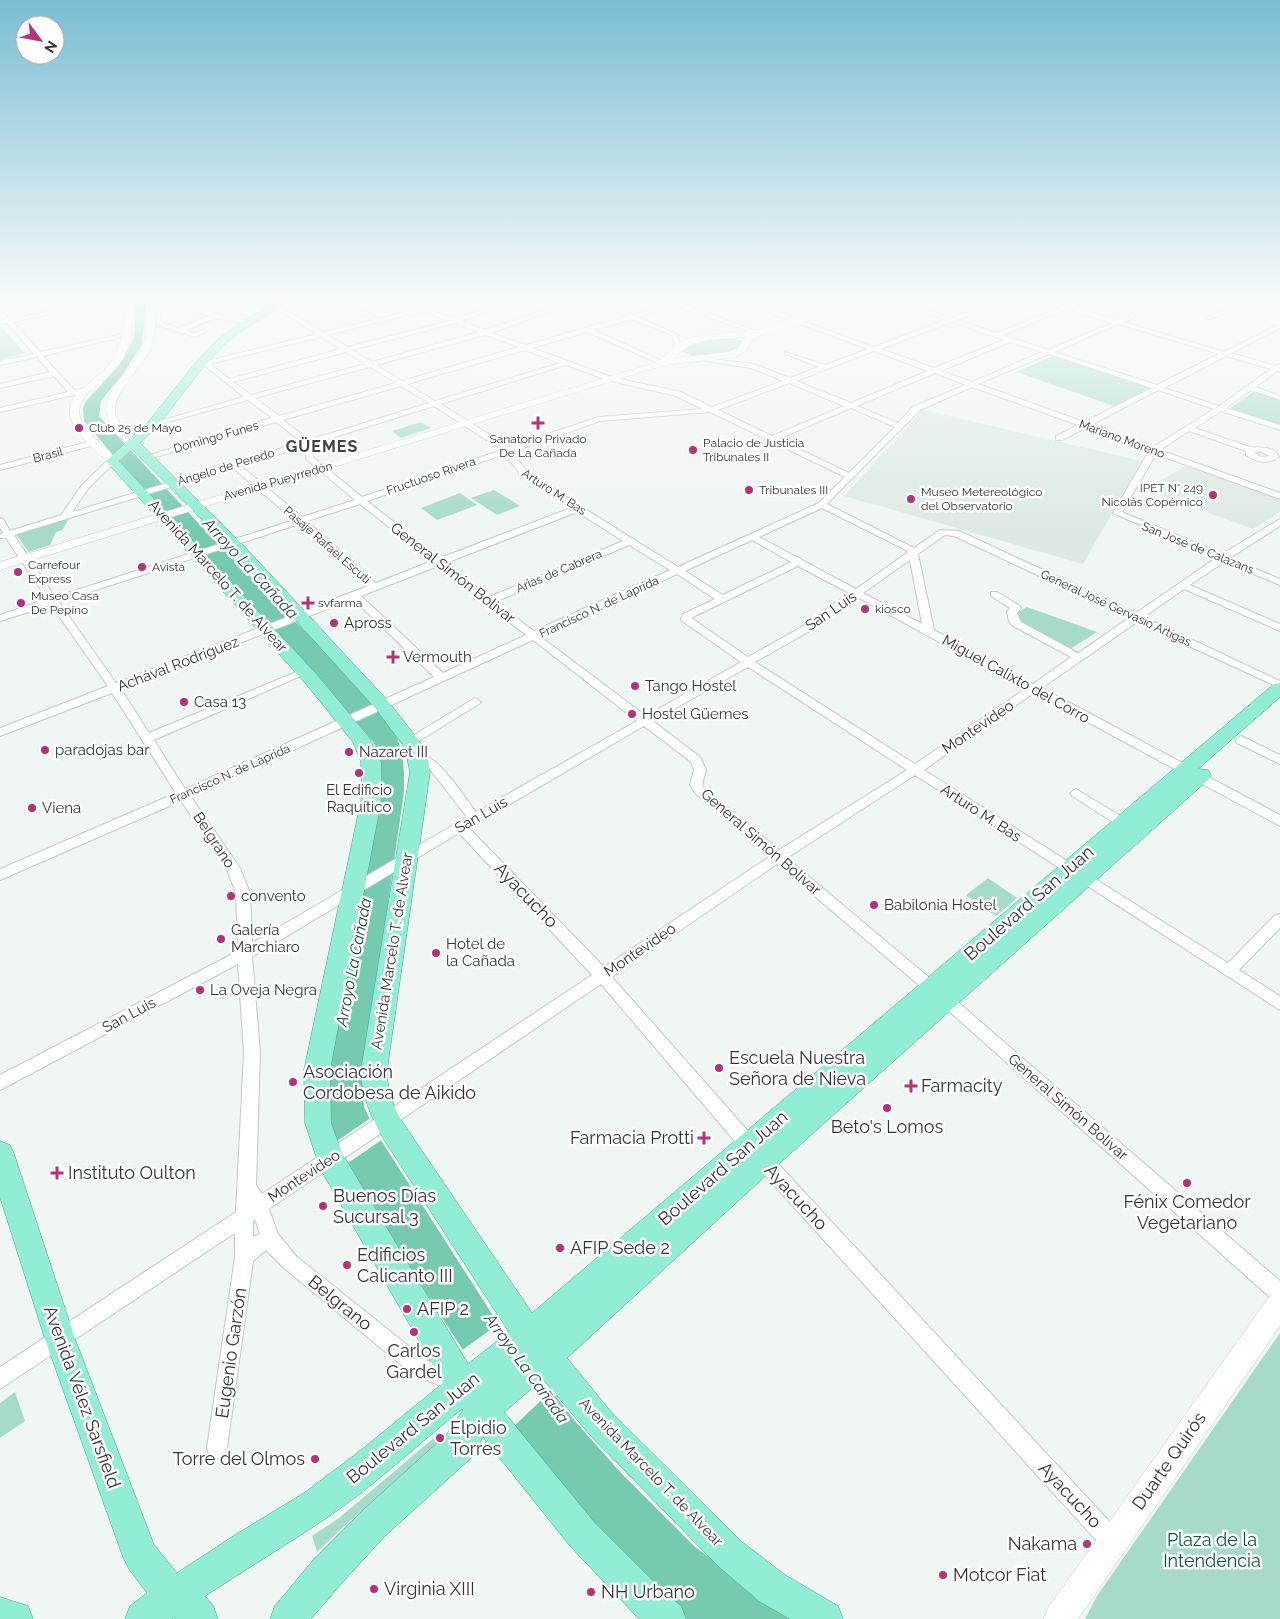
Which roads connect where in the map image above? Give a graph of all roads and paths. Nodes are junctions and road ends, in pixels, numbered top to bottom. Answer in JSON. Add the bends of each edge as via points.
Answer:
{"nodes":[{"id":1,"x":45,"y":376,"type":"edge"},
{"id":2,"x":58,"y":376,"type":"edge"},
{"id":3,"x":103,"y":376,"type":"edge"},
{"id":4,"x":128,"y":376,"type":"edge"},
{"id":5,"x":193,"y":376,"type":"edge"},
{"id":6,"x":220,"y":376,"type":"edge"},
{"id":7,"x":249,"y":376,"type":"edge"},
{"id":8,"x":332,"y":376,"type":"edge"},
{"id":9,"x":388,"y":376,"type":"edge"},
{"id":10,"x":432,"y":376,"type":"edge"},
{"id":11,"x":527,"y":376,"type":"edge"},
{"id":12,"x":600,"y":376,"type":"edge"},
{"id":13,"x":620,"y":376,"type":"edge"},
{"id":14,"x":776,"y":376,"type":"edge"},
{"id":15,"x":803,"y":376,"type":"edge"},
{"id":16,"x":924,"y":376,"type":"edge"},
{"id":17,"x":947,"y":376,"type":"edge"},
{"id":18,"x":995,"y":376,"type":"edge"},
{"id":19,"x":1121,"y":376,"type":"edge"},
{"id":20,"x":1182,"y":376,"type":"edge"},
{"id":21,"x":1267,"y":376,"type":"edge"},
{"id":22,"x":609,"y":379,"type":"junction"},
{"id":23,"x":228,"y":381,"type":"junction"},
{"id":24,"x":789,"y":381,"type":"junction"},
{"id":25,"x":403,"y":384,"type":"junction"},
{"id":26,"x":973,"y":385,"type":"junction"},
{"id":27,"x":0,"y":386,"type":"edge"},
{"id":28,"x":1250,"y":387,"type":"junction"},
{"id":29,"x":1158,"y":388,"type":"junction"},
{"id":30,"x":85,"y":390,"type":"junction"},
{"id":31,"x":73,"y":393,"type":"junction"},
{"id":32,"x":251,"y":398,"type":"junction"},
{"id":33,"x":1280,"y":398,"type":"edge"},
{"id":34,"x":435,"y":404,"type":"junction"},
{"id":35,"x":848,"y":406,"type":"junction"},
{"id":36,"x":1221,"y":408,"type":"junction"},
{"id":37,"x":0,"y":410,"type":"edge"},
{"id":38,"x":712,"y":410,"type":"junction"},
{"id":39,"x":277,"y":420,"type":"junction"},
{"id":40,"x":153,"y":424,"type":"junction"},
{"id":41,"x":467,"y":424,"type":"junction"},
{"id":42,"x":900,"y":426,"type":"junction"},
{"id":43,"x":1084,"y":426,"type":"junction"},
{"id":44,"x":1188,"y":428,"type":"junction"},
{"id":45,"x":1280,"y":428,"type":"edge"},
{"id":46,"x":771,"y":438,"type":"junction"},
{"id":47,"x":1060,"y":438,"type":"dead end"},
{"id":48,"x":95,"y":442,"type":"junction"},
{"id":49,"x":307,"y":442,"type":"junction"},
{"id":50,"x":132,"y":443,"type":"junction"},
{"id":51,"x":507,"y":450,"type":"junction"},
{"id":52,"x":1154,"y":450,"type":"junction"},
{"id":53,"x":1250,"y":450,"type":"dead end"},
{"id":54,"x":146,"y":457,"type":"junction"},
{"id":55,"x":112,"y":461,"type":"junction"},
{"id":56,"x":234,"y":464,"type":"junction"},
{"id":57,"x":0,"y":468,"type":"edge"},
{"id":58,"x":321,"y":469,"type":"junction"},
{"id":59,"x":851,"y":477,"type":"junction"},
{"id":60,"x":172,"y":484,"type":"junction"},
{"id":61,"x":259,"y":487,"type":"junction"},
{"id":62,"x":142,"y":492,"type":"junction"},
{"id":63,"x":1280,"y":496,"type":"edge"},
{"id":64,"x":360,"y":501,"type":"junction"},
{"id":65,"x":822,"y":505,"type":"junction"},
{"id":66,"x":191,"y":507,"type":"junction"},
{"id":67,"x":579,"y":508,"type":"junction"},
{"id":68,"x":166,"y":515,"type":"junction"},
{"id":69,"x":64,"y":517,"type":"junction"},
{"id":70,"x":300,"y":520,"type":"junction"},
{"id":71,"x":0,"y":521,"type":"edge"},
{"id":72,"x":1280,"y":522,"type":"edge"},
{"id":73,"x":951,"y":531,"type":"joint"},
{"id":74,"x":4,"y":535,"type":"edge"},
{"id":75,"x":752,"y":536,"type":"junction"},
{"id":76,"x":630,"y":541,"type":"junction"},
{"id":77,"x":229,"y":544,"type":"junction"},
{"id":78,"x":200,"y":553,"type":"junction"},
{"id":79,"x":913,"y":553,"type":"junction"},
{"id":80,"x":24,"y":558,"type":"junction"},
{"id":81,"x":1223,"y":558,"type":"junction"},
{"id":82,"x":799,"y":562,"type":"junction"},
{"id":83,"x":439,"y":563,"type":"junction"},
{"id":84,"x":0,"y":566,"type":"edge"},
{"id":85,"x":678,"y":571,"type":"junction"},
{"id":86,"x":1280,"y":582,"type":"edge"},
{"id":87,"x":1185,"y":586,"type":"junction"},
{"id":88,"x":374,"y":587,"type":"junction"},
{"id":89,"x":355,"y":594,"type":"junction"},
{"id":90,"x":856,"y":594,"type":"junction"},
{"id":91,"x":994,"y":594,"type":"dead end"},
{"id":92,"x":723,"y":599,"type":"junction"},
{"id":93,"x":53,"y":601,"type":"junction"},
{"id":94,"x":488,"y":601,"type":"junction"},
{"id":95,"x":298,"y":617,"type":"junction"},
{"id":96,"x":0,"y":618,"type":"edge"},
{"id":97,"x":1138,"y":618,"type":"junction"},
{"id":98,"x":1280,"y":628,"type":"edge"},
{"id":99,"x":271,"y":629,"type":"junction"},
{"id":100,"x":929,"y":632,"type":"junction"},
{"id":101,"x":534,"y":637,"type":"junction"},
{"id":102,"x":1080,"y":658,"type":"junction"},
{"id":103,"x":748,"y":662,"type":"junction"},
{"id":104,"x":305,"y":672,"type":"junction"},
{"id":105,"x":441,"y":677,"type":"junction"},
{"id":106,"x":1280,"y":687,"type":"edge"},
{"id":107,"x":115,"y":688,"type":"junction"},
{"id":108,"x":1033,"y":689,"type":"junction"},
{"id":109,"x":475,"y":702,"type":"dead end"},
{"id":110,"x":382,"y":705,"type":"junction"},
{"id":111,"x":1280,"y":706,"type":"edge"},
{"id":112,"x":645,"y":721,"type":"junction"},
{"id":113,"x":345,"y":722,"type":"junction"},
{"id":114,"x":0,"y":732,"type":"edge"},
{"id":115,"x":148,"y":738,"type":"junction"},
{"id":116,"x":1241,"y":740,"type":"junction"},
{"id":117,"x":414,"y":748,"type":"junction"},
{"id":118,"x":1280,"y":760,"type":"edge"},
{"id":119,"x":915,"y":770,"type":"junction"},
{"id":120,"x":1192,"y":774,"type":"junction"},
{"id":121,"x":1076,"y":792,"type":"dead end"},
{"id":122,"x":183,"y":795,"type":"junction"},
{"id":123,"x":475,"y":819,"type":"junction"},
{"id":124,"x":1280,"y":821,"type":"edge"},
{"id":125,"x":1123,"y":822,"type":"junction"},
{"id":126,"x":461,"y":827,"type":"junction"},
{"id":127,"x":778,"y":857,"type":"junction"},
{"id":128,"x":406,"y":858,"type":"junction"},
{"id":129,"x":1076,"y":874,"type":"junction"},
{"id":130,"x":0,"y":875,"type":"edge"},
{"id":131,"x":351,"y":890,"type":"junction"},
{"id":132,"x":1280,"y":920,"type":"edge"},
{"id":133,"x":244,"y":954,"type":"junction"},
{"id":134,"x":1228,"y":970,"type":"junction"},
{"id":135,"x":602,"y":975,"type":"junction"},
{"id":136,"x":939,"y":994,"type":"junction"},
{"id":137,"x":1280,"y":1004,"type":"edge"},
{"id":138,"x":0,"y":1083,"type":"edge"},
{"id":139,"x":387,"y":1121,"type":"junction"},
{"id":140,"x":756,"y":1153,"type":"junction"},
{"id":141,"x":0,"y":1154,"type":"edge"},
{"id":142,"x":330,"y":1159,"type":"junction"},
{"id":143,"x":252,"y":1210,"type":"junction"},
{"id":144,"x":271,"y":1240,"type":"junction"},
{"id":145,"x":244,"y":1257,"type":"junction"},
{"id":146,"x":1279,"y":1302,"type":"edge"},
{"id":147,"x":60,"y":1339,"type":"junction"},
{"id":148,"x":538,"y":1346,"type":"junction"},
{"id":149,"x":0,"y":1379,"type":"edge"},
{"id":150,"x":474,"y":1398,"type":"junction"},
{"id":151,"x":218,"y":1448,"type":"dead end"},
{"id":152,"x":1113,"y":1542,"type":"junction"},
{"id":153,"x":187,"y":1608,"type":"edge"},
{"id":154,"x":0,"y":1615,"type":"edge"},
{"id":155,"x":661,"y":1615,"type":"edge"},
{"id":156,"x":15,"y":1619,"type":"edge"},
{"id":157,"x":144,"y":1619,"type":"edge"},
{"id":158,"x":288,"y":1619,"type":"edge"},
{"id":159,"x":824,"y":1619,"type":"edge"},
{"id":160,"x":1059,"y":1619,"type":"edge"}],
"edges":[{"from":1,"to":27,"type":"street"},
{"from":2,"to":31,"type":"street"},
{"from":3,"to":30,"type":"main road","name":"Avenida Marcelo T. de Alvear"},
{"from":4,"to":50,"type":"main road","name":"Avenida Marcelo T. de Alvear","via":[[109,408],[112,418]]},
{"from":5,"to":40,"type":"main road"},
{"from":6,"to":23,"type":"street"},
{"from":7,"to":23,"type":"street"},
{"from":8,"to":32,"type":"street"},
{"from":9,"to":25,"type":"street","name":"Arturo M. Bas"},
{"from":10,"to":25,"type":"street","name":"Domingo Funes"},
{"from":11,"to":34,"type":"street","name":"Ángelo de Peredo"},
{"from":12,"to":22,"type":"street"},
{"from":13,"to":22,"type":"main road","name":"Avenida Pueyrredón"},
{"from":14,"to":24,"type":"street"},
{"from":15,"to":24,"type":"street","name":"Fructuoso Rivera"},
{"from":16,"to":35,"type":"street"},
{"from":17,"to":26,"type":"street","name":"Mariano Moreno"},
{"from":18,"to":26,"type":"street","name":"Francisco N. de Laprida"},
{"from":19,"to":29,"type":"street"},
{"from":20,"to":29,"type":"street"},
{"from":21,"to":28,"type":"street"},
{"from":22,"to":38,"type":"street","via":[[678,394]]},
{"from":22,"to":41,"type":"main road","name":"Avenida Pueyrredón"},
{"from":23,"to":32,"type":"street"},
{"from":24,"to":35,"type":"street"},
{"from":24,"to":38,"type":"street","name":"Fructuoso Rivera"},
{"from":25,"to":34,"type":"street","name":"Arturo M. Bas"},
{"from":25,"to":39,"type":"street","name":"Domingo Funes"},
{"from":26,"to":42,"type":"street","name":"Francisco N. de Laprida","via":[[917,408]]},
{"from":26,"to":43,"type":"street","name":"Mariano Moreno"},
{"from":28,"to":33,"type":"street"},
{"from":28,"to":36,"type":"street"},
{"from":29,"to":36,"type":"street"},
{"from":29,"to":43,"type":"street"},
{"from":30,"to":31,"type":"street"},
{"from":30,"to":48,"type":"main road","name":"Avenida Marcelo T. de Alvear","via":[[76,402],[76,421]]},
{"from":31,"to":37,"type":"street"},
{"from":32,"to":39,"type":"street"},
{"from":32,"to":40,"type":"street"},
{"from":34,"to":41,"type":"street","name":"Arturo M. Bas"},
{"from":34,"to":49,"type":"street","name":"Ángelo de Peredo"},
{"from":35,"to":42,"type":"street"},
{"from":35,"to":46,"type":"street"},
{"from":36,"to":44,"type":"street"},
{"from":36,"to":45,"type":"street"},
{"from":38,"to":46,"type":"street"},
{"from":38,"to":51,"type":"street","name":"Fructuoso Rivera","via":[[603,418]]},
{"from":39,"to":49,"type":"street"},
{"from":39,"to":54,"type":"street","name":"Domingo Funes"},
{"from":40,"to":50,"type":"main road"},
{"from":41,"to":51,"type":"street","name":"Arturo M. Bas"},
{"from":41,"to":58,"type":"main road","name":"Avenida Pueyrredón"},
{"from":42,"to":59,"type":"street","name":"Francisco N. de Laprida"},
{"from":43,"to":47,"type":"street"},
{"from":43,"to":52,"type":"street","name":"Mariano Moreno"},
{"from":44,"to":52,"type":"street"},
{"from":44,"to":53,"type":"street"},
{"from":46,"to":59,"type":"street"},
{"from":48,"to":55,"type":"main road","name":"Avenida Marcelo T. de Alvear"},
{"from":48,"to":57,"type":"street","name":"Brasil"},
{"from":49,"to":56,"type":"street","name":"Ángelo de Peredo"},
{"from":49,"to":58,"type":"street","name":"General Simón Bolivar","via":[[309,458]]},
{"from":50,"to":54,"type":"main road","name":"Avenida Marcelo T. de Alvear"},
{"from":50,"to":55,"type":"main road"},
{"from":51,"to":64,"type":"street","name":"Fructuoso Rivera"},
{"from":51,"to":67,"type":"street","name":"Arturo M. Bas","via":[[522,474]]},
{"from":52,"to":63,"type":"street","name":"Mariano Moreno"},
{"from":52,"to":81,"type":"street","name":"San José de Calazans","via":[[1117,513]]},
{"from":54,"to":60,"type":"main road","name":"Avenida Marcelo T. de Alvear"},
{"from":55,"to":62,"type":"main road","name":"Avenida Marcelo T. de Alvear"},
{"from":55,"to":69,"type":"street","via":[[85,487]]},
{"from":56,"to":60,"type":"street","name":"Ángelo de Peredo"},
{"from":56,"to":61,"type":"street","name":"Pasaje Rafael Escuti"},
{"from":58,"to":61,"type":"main road","name":"Avenida Pueyrredón"},
{"from":58,"to":64,"type":"street","name":"General Simón Bolivar"},
{"from":59,"to":65,"type":"street","name":"Francisco N. de Laprida"},
{"from":60,"to":62,"type":"street","name":"Ángelo de Peredo"},
{"from":60,"to":66,"type":"main road","name":"Avenida Marcelo T. de Alvear"},
{"from":61,"to":66,"type":"main road","name":"Avenida Pueyrredón"},
{"from":61,"to":70,"type":"street","name":"Pasaje Rafael Escuti"},
{"from":62,"to":68,"type":"main road","name":"Avenida Marcelo T. de Alvear"},
{"from":62,"to":69,"type":"street","name":"Ángelo de Peredo"},
{"from":64,"to":70,"type":"street","name":"Fructuoso Rivera"},
{"from":64,"to":83,"type":"street","name":"General Simón Bolivar"},
{"from":65,"to":75,"type":"street","name":"Francisco N. de Laprida"},
{"from":65,"to":79,"type":"street","via":[[908,547]]},
{"from":66,"to":68,"type":"main road","name":"Avenida Pueyrredón"},
{"from":66,"to":77,"type":"main road","name":"Avenida Marcelo T. de Alvear"},
{"from":67,"to":76,"type":"street","name":"Arturo M. Bas"},
{"from":67,"to":83,"type":"street","name":"Achával Rodríguez"},
{"from":68,"to":78,"type":"main road","name":"Avenida Marcelo T. de Alvear"},
{"from":68,"to":80,"type":"main road"},
{"from":69,"to":74,"type":"street","name":"Ángelo de Peredo"},
{"from":70,"to":77,"type":"street","name":"Fructuoso Rivera"},
{"from":70,"to":88,"type":"street","name":"Pasaje Rafael Escuti"},
{"from":71,"to":74,"type":"street","name":"Belgrano"},
{"from":72,"to":81,"type":"street","name":"Montevideo"},
{"from":73,"to":79,"type":"street","name":"San Luis","via":[[943,532]]},
{"from":73,"to":97,"type":"street","name":"General José Gervasio Artigas"},
{"from":74,"to":80,"type":"street","name":"Belgrano"},
{"from":75,"to":82,"type":"street","name":"Miguel Calixto del Corro"},
{"from":75,"to":85,"type":"street","name":"Francisco N. de Laprida"},
{"from":76,"to":85,"type":"street","name":"Arturo M. Bas"},
{"from":76,"to":94,"type":"street","name":"Arias de Cabrera"},
{"from":77,"to":78,"type":"street","name":"Fructuoso Rivera"},
{"from":77,"to":95,"type":"main road","name":"Avenida Marcelo T. de Alvear"},
{"from":78,"to":93,"type":"street","name":"Fructuoso Rivera"},
{"from":78,"to":99,"type":"main road","name":"Avenida Marcelo T. de Alvear"},
{"from":79,"to":90,"type":"street","name":"San Luis"},
{"from":79,"to":100,"type":"street"},
{"from":80,"to":84,"type":"main road"},
{"from":80,"to":93,"type":"street","name":"Belgrano"},
{"from":81,"to":86,"type":"street","name":"San José de Calazans"},
{"from":81,"to":87,"type":"street","name":"Montevideo"},
{"from":82,"to":90,"type":"street","name":"Miguel Calixto del Corro"},
{"from":82,"to":92,"type":"street"},
{"from":83,"to":88,"type":"street","name":"Achával Rodríguez"},
{"from":83,"to":94,"type":"street","name":"General Simón Bolivar"},
{"from":85,"to":92,"type":"street","name":"Arturo M. Bas"},
{"from":85,"to":101,"type":"street","name":"Francisco N. de Laprida"},
{"from":87,"to":97,"type":"street","name":"Montevideo"},
{"from":87,"to":98,"type":"street"},
{"from":88,"to":89,"type":"street","name":"Achával Rodríguez"},
{"from":89,"to":95,"type":"street","name":"Achával Rodríguez"},
{"from":89,"to":105,"type":"street","name":"Pasaje Rafael Escuti"},
{"from":90,"to":100,"type":"street","name":"Miguel Calixto del Corro"},
{"from":90,"to":103,"type":"street","name":"San Luis","via":[[804,630]]},
{"from":91,"to":102,"type":"street","via":[[1016,608],[1012,612],[1017,624]]},
{"from":92,"to":103,"type":"street","name":"Arturo M. Bas","via":[[686,618]]},
{"from":93,"to":96,"type":"street","name":"Fructuoso Rivera"},
{"from":93,"to":107,"type":"street","name":"Belgrano"},
{"from":94,"to":101,"type":"street","name":"General Simón Bolivar"},
{"from":95,"to":99,"type":"street","name":"Achával Rodríguez"},
{"from":95,"to":110,"type":"main road","name":"Avenida Marcelo T. de Alvear"},
{"from":97,"to":102,"type":"street","name":"Montevideo"},
{"from":97,"to":106,"type":"street","name":"General José Gervasio Artigas"},
{"from":99,"to":104,"type":"main road","name":"Avenida Marcelo T. de Alvear"},
{"from":99,"to":107,"type":"street","name":"Achával Rodríguez"},
{"from":100,"to":108,"type":"street","name":"Miguel Calixto del Corro"},
{"from":101,"to":105,"type":"street","name":"Francisco N. de Laprida"},
{"from":101,"to":112,"type":"street","name":"General Simón Bolivar"},
{"from":102,"to":108,"type":"street","name":"Montevideo"},
{"from":103,"to":112,"type":"street","name":"San Luis"},
{"from":103,"to":119,"type":"street","name":"Arturo M. Bas"},
{"from":104,"to":113,"type":"main road","name":"Avenida Marcelo T. de Alvear"},
{"from":104,"to":115,"type":"street"},
{"from":105,"to":110,"type":"street","name":"Francisco N. de Laprida"},
{"from":106,"to":120,"type":"main road","name":"Boulevard San Juan"},
{"from":107,"to":114,"type":"street","name":"Achával Rodríguez"},
{"from":107,"to":115,"type":"street","name":"Belgrano"},
{"from":108,"to":119,"type":"street","name":"Montevideo"},
{"from":108,"to":120,"type":"street","name":"Miguel Calixto del Corro"},
{"from":109,"to":117,"type":"street"},
{"from":110,"to":113,"type":"street","name":"Francisco N. de Laprida"},
{"from":110,"to":117,"type":"main road","name":"Avenida Marcelo T. de Alvear"},
{"from":111,"to":116,"type":"main road","name":"Boulevard San Juan"},
{"from":112,"to":123,"type":"street","name":"San Luis"},
{"from":112,"to":127,"type":"street","name":"General Simón Bolivar","via":[[696,760],[700,770],[696,785],[700,791]]},
{"from":113,"to":122,"type":"street","name":"Francisco N. de Laprida"},
{"from":113,"to":131,"type":"main road","name":"Avenida Marcelo T. de Alvear","via":[[360,740],[371,762],[373,779]]},
{"from":115,"to":122,"type":"street","name":"Belgrano"},
{"from":116,"to":118,"type":"street"},
{"from":116,"to":120,"type":"main road","name":"Boulevard San Juan"},
{"from":117,"to":123,"type":"street","via":[[432,764]]},
{"from":117,"to":128,"type":"main road","name":"Avenida Marcelo T. de Alvear","via":[[420,772]]},
{"from":119,"to":127,"type":"street","name":"Montevideo"},
{"from":119,"to":129,"type":"street","name":"Arturo M. Bas"},
{"from":120,"to":124,"type":"street","name":"Miguel Calixto del Corro"},
{"from":120,"to":125,"type":"main road","name":"Boulevard San Juan"},
{"from":120,"to":129,"type":"main road","name":"Boulevard San Juan"},
{"from":121,"to":125,"type":"street"},
{"from":122,"to":130,"type":"street","name":"Francisco N. de Laprida"},
{"from":122,"to":133,"type":"street","name":"Belgrano","via":[[233,868],[243,893]]},
{"from":123,"to":126,"type":"street","name":"San Luis"},
{"from":125,"to":129,"type":"main road","name":"Boulevard San Juan"},
{"from":126,"to":128,"type":"street","name":"San Luis"},
{"from":126,"to":135,"type":"street","name":"Ayacucho"},
{"from":127,"to":135,"type":"street","name":"Montevideo"},
{"from":127,"to":136,"type":"street","name":"General Simón Bolivar"},
{"from":128,"to":131,"type":"street","name":"San Luis"},
{"from":128,"to":139,"type":"main road","name":"Avenida Marcelo T. de Alvear","via":[[374,1070],[376,1092]]},
{"from":129,"to":134,"type":"street","name":"Arturo M. Bas"},
{"from":129,"to":136,"type":"main road","name":"Boulevard San Juan"},
{"from":131,"to":133,"type":"street","name":"San Luis"},
{"from":131,"to":142,"type":"main road","name":"Avenida Marcelo T. de Alvear","via":[[317,1070],[318,1122]]},
{"from":132,"to":134,"type":"street"},
{"from":133,"to":138,"type":"street","name":"San Luis"},
{"from":133,"to":143,"type":"street","name":"Belgrano","via":[[252,1052],[248,1187]]},
{"from":134,"to":137,"type":"street","name":"Arturo M. Bas"},
{"from":135,"to":139,"type":"street","name":"Montevideo"},
{"from":135,"to":140,"type":"street","name":"Ayacucho"},
{"from":136,"to":140,"type":"main road","name":"Boulevard San Juan"},
{"from":136,"to":146,"type":"street","name":"General Simón Bolivar"},
{"from":139,"to":142,"type":"street","name":"Montevideo"},
{"from":139,"to":148,"type":"main road","name":"Avenida Marcelo T. de Alvear","via":[[507,1305]]},
{"from":140,"to":148,"type":"main road","name":"Boulevard San Juan"},
{"from":140,"to":152,"type":"street","name":"Ayacucho"},
{"from":141,"to":147,"type":"main road","name":"Avenida Vélez Sarsfield"},
{"from":142,"to":143,"type":"street","name":"Montevideo"},
{"from":142,"to":150,"type":"main road","name":"Avenida Marcelo T. de Alvear","via":[[447,1361]]},
{"from":143,"to":144,"type":"street","name":"Belgrano"},
{"from":143,"to":145,"type":"street","name":"Eugenio Garzón"},
{"from":143,"to":147,"type":"street","name":"Montevideo"},
{"from":144,"to":145,"type":"street","via":[[253,1245]]},
{"from":144,"to":150,"type":"street","name":"Belgrano","via":[[320,1288],[419,1367]]},
{"from":145,"to":151,"type":"street","name":"Eugenio Garzón"},
{"from":146,"to":152,"type":"main road","name":"Duarte Quirós"},
{"from":147,"to":149,"type":"street","name":"Montevideo"},
{"from":147,"to":153,"type":"main road","name":"Avenida Vélez Sarsfield","via":[[141,1557]]},
{"from":148,"to":150,"type":"main road","name":"Boulevard San Juan"},
{"from":148,"to":159,"type":"main road","name":"Avenida Marcelo T. de Alvear","via":[[601,1424],[729,1553],[772,1588]]},
{"from":150,"to":153,"type":"main road","name":"Boulevard San Juan","via":[[372,1463],[316,1505],[247,1547]]},
{"from":150,"to":155,"type":"main road","name":"Avenida Marcelo T. de Alvear","via":[[582,1534]]},
{"from":150,"to":158,"type":"main road","name":"Boulevard San Juan","via":[[459,1446],[373,1524],[326,1572]]},
{"from":152,"to":160,"type":"main road","name":"Duarte Quirós"},
{"from":153,"to":157,"type":"main road","name":"Boulevard San Juan"},
{"from":154,"to":156,"type":"main road"}]}
